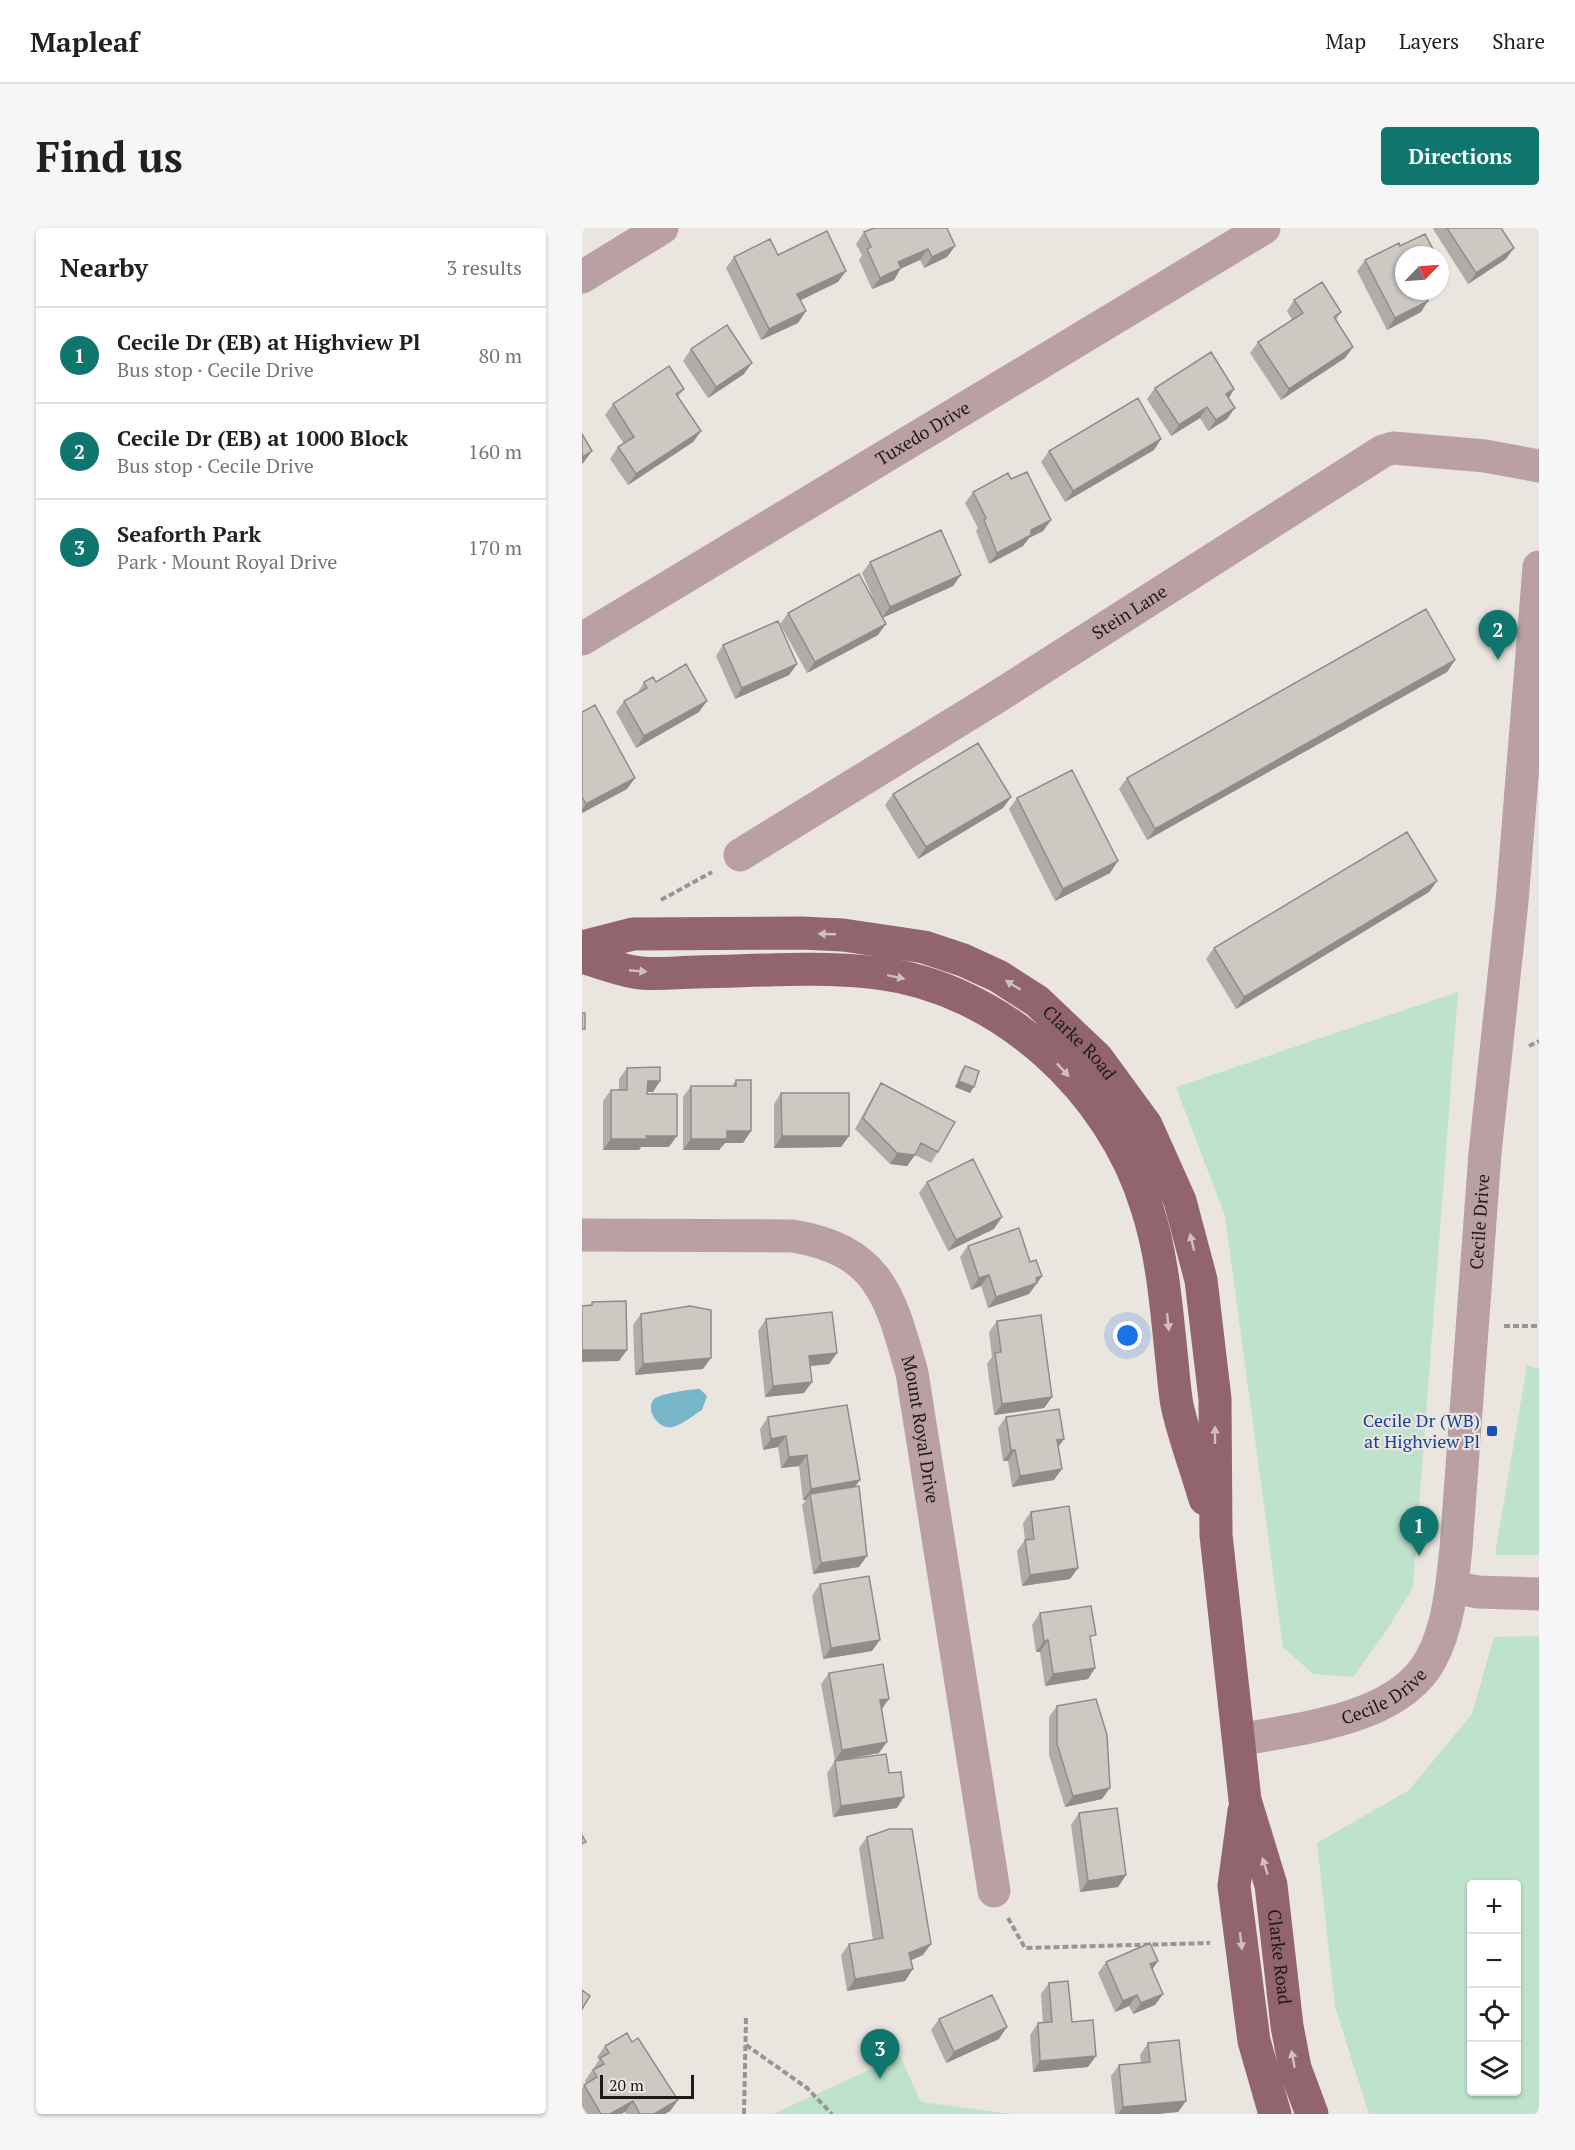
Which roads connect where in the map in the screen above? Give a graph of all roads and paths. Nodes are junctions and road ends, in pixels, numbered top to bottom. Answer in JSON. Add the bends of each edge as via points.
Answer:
{"nodes":[{"id":1,"x":662,"y":228,"type":"edge"},
{"id":2,"x":1264,"y":228,"type":"edge"},
{"id":3,"x":582,"y":277,"type":"edge"},
{"id":4,"x":1539,"y":466,"type":"edge"},
{"id":5,"x":1539,"y":567,"type":"edge"},
{"id":6,"x":582,"y":639,"type":"edge"},
{"id":7,"x":740,"y":855,"type":"joint"},
{"id":8,"x":653,"y":904,"type":"dead end"},
{"id":9,"x":582,"y":947,"type":"edge"},
{"id":10,"x":582,"y":957,"type":"edge"},
{"id":11,"x":1539,"y":1041,"type":"edge"},
{"id":12,"x":1526,"y":1047,"type":"dead end"},
{"id":13,"x":582,"y":1236,"type":"edge"},
{"id":14,"x":1502,"y":1326,"type":"dead end"},
{"id":15,"x":1539,"y":1326,"type":"edge"},
{"id":16,"x":1216,"y":1535,"type":"junction"},
{"id":17,"x":1452,"y":1587,"type":"junction"},
{"id":18,"x":1539,"y":1594,"type":"edge"},
{"id":19,"x":1239,"y":1740,"type":"junction"},
{"id":20,"x":1245,"y":1800,"type":"junction"},
{"id":21,"x":994,"y":1891,"type":"dead end"},
{"id":22,"x":1211,"y":1943,"type":"dead end"},
{"id":23,"x":1025,"y":1948,"type":"dead end"},
{"id":24,"x":746,"y":2016,"type":"dead end"},
{"id":25,"x":746,"y":2045,"type":"junction"},
{"id":26,"x":744,"y":2114,"type":"edge"},
{"id":27,"x":832,"y":2114,"type":"edge"},
{"id":28,"x":1275,"y":2114,"type":"edge"},
{"id":29,"x":1312,"y":2114,"type":"edge"}],
"edges":[{"from":1,"to":3,"type":"street"},
{"from":2,"to":6,"type":"street","name":"Tuxedo Drive"},
{"from":4,"to":7,"type":"street","name":"Stein Lane","via":[[1485,456],[1393,448],[1383,451]]},
{"from":5,"to":17,"type":"street","name":"Cecile Drive","via":[[1512,902],[1485,1153]]},
{"from":7,"to":8,"type":"path"},
{"from":16,"to":9,"type":"main road","name":"Clarke Road","one_way":true,"via":[[1215,1399],[1201,1280],[1192,1241],[1165,1161],[1146,1125],[1104,1065],[1067,1026],[1037,1000],[998,976],[943,954],[884,940],[801,933],[633,934]]},
{"from":10,"to":16,"type":"main road","name":"Clarke Road","one_way":true,"via":[[635,972],[879,973],[972,1002],[1004,1020],[1051,1058],[1096,1109],[1139,1183],[1159,1252],[1177,1405]]},
{"from":11,"to":12,"type":"path"},
{"from":13,"to":21,"type":"street","name":"Mount Royal Drive","via":[[805,1238],[841,1250],[862,1263],[882,1286],[896,1317],[912,1373]]},
{"from":14,"to":15,"type":"path"},
{"from":16,"to":19,"type":"main road","name":"Clarke Road"},
{"from":17,"to":18,"type":"street"},
{"from":17,"to":19,"type":"street","name":"Cecile Drive","via":[[1432,1658],[1418,1679],[1404,1690],[1359,1713]]},
{"from":19,"to":20,"type":"main road","name":"Clarke Road"},
{"from":20,"to":28,"type":"main road","name":"Clarke Road","one_way":true,"via":[[1234,1886],[1254,2041]]},
{"from":29,"to":20,"type":"main road","name":"Clarke Road","one_way":true,"via":[[1295,2068],[1287,2026],[1271,1886]]},
{"from":22,"to":23,"type":"path"},
{"from":24,"to":25,"type":"path"},
{"from":25,"to":26,"type":"path"},
{"from":25,"to":27,"type":"path","via":[[807,2088]]}]}
